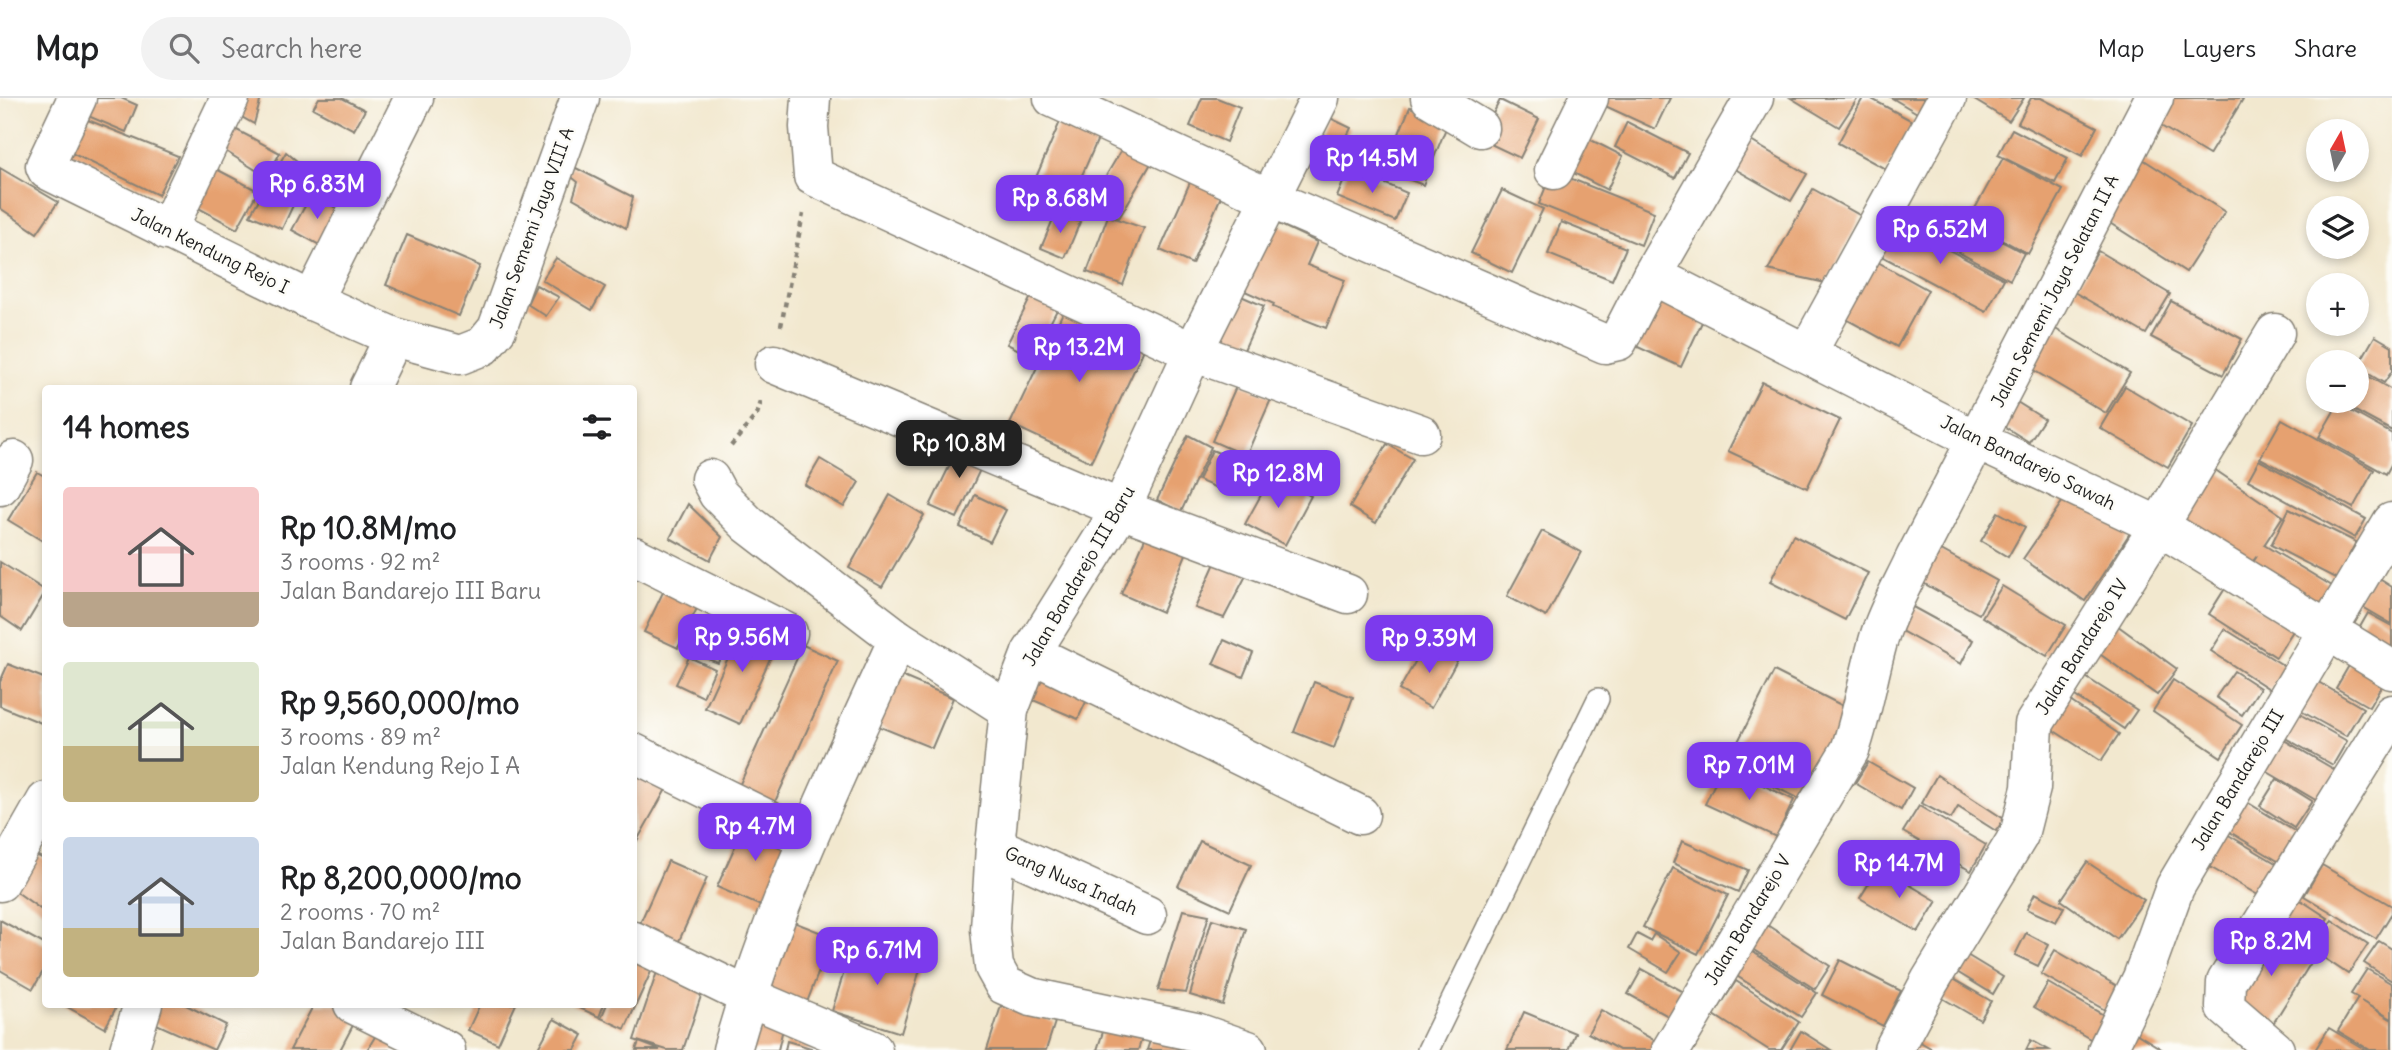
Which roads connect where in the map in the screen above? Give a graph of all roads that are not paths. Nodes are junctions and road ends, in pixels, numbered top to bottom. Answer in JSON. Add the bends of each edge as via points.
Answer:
{"nodes":[{"id":1,"x":76,"y":98,"type":"edge"},
{"id":2,"x":230,"y":98,"type":"edge"},
{"id":3,"x":414,"y":98,"type":"edge"},
{"id":4,"x":580,"y":98,"type":"edge"},
{"id":5,"x":811,"y":98,"type":"edge"},
{"id":6,"x":1053,"y":98,"type":"edge"},
{"id":7,"x":1320,"y":98,"type":"edge"},
{"id":8,"x":1430,"y":98,"type":"edge"},
{"id":9,"x":1589,"y":98,"type":"edge"},
{"id":10,"x":1754,"y":98,"type":"edge"},
{"id":11,"x":1947,"y":98,"type":"edge"},
{"id":12,"x":2154,"y":98,"type":"edge"},
{"id":13,"x":1480,"y":128,"type":"dead end"},
{"id":14,"x":1554,"y":170,"type":"dead end"},
{"id":15,"x":1271,"y":199,"type":"junction"},
{"id":16,"x":167,"y":231,"type":"junction"},
{"id":17,"x":1652,"y":275,"type":"junction"},
{"id":18,"x":312,"y":301,"type":"junction"},
{"id":19,"x":2275,"y":333,"type":"dead end"},
{"id":20,"x":394,"y":337,"type":"junction"},
{"id":21,"x":1193,"y":352,"type":"junction"},
{"id":22,"x":1807,"y":353,"type":"junction"},
{"id":23,"x":774,"y":363,"type":"dead end"},
{"id":24,"x":370,"y":385,"type":"edge"},
{"id":25,"x":1421,"y":433,"type":"dead end"},
{"id":26,"x":1978,"y":441,"type":"junction"},
{"id":27,"x":710,"y":479,"type":"dead end"},
{"id":28,"x":1121,"y":509,"type":"junction"},
{"id":29,"x":2392,"y":522,"type":"edge"},
{"id":30,"x":2159,"y":526,"type":"junction"},
{"id":31,"x":637,"y":558,"type":"edge"},
{"id":32,"x":1348,"y":594,"type":"dead end"},
{"id":33,"x":2328,"y":630,"type":"junction"},
{"id":34,"x":788,"y":634,"type":"dead end"},
{"id":35,"x":1880,"y":634,"type":"joint"},
{"id":36,"x":898,"y":639,"type":"junction"},
{"id":37,"x":1031,"y":653,"type":"junction"},
{"id":38,"x":2392,"y":670,"type":"edge"},
{"id":39,"x":1598,"y":699,"type":"dead end"},
{"id":40,"x":1009,"y":710,"type":"junction"},
{"id":41,"x":2392,"y":714,"type":"edge"},
{"id":42,"x":637,"y":754,"type":"edge"},
{"id":43,"x":42,"y":808,"type":"edge"},
{"id":44,"x":1360,"y":815,"type":"dead end"},
{"id":45,"x":23,"y":839,"type":"edge"},
{"id":46,"x":807,"y":839,"type":"junction"},
{"id":47,"x":995,"y":846,"type":"junction"},
{"id":48,"x":0,"y":882,"type":"edge"},
{"id":49,"x":1147,"y":915,"type":"dead end"},
{"id":50,"x":637,"y":942,"type":"edge"},
{"id":51,"x":747,"y":996,"type":"junction"},
{"id":52,"x":142,"y":1008,"type":"edge"},
{"id":53,"x":361,"y":1008,"type":"edge"},
{"id":54,"x":129,"y":1050,"type":"edge"},
{"id":55,"x":446,"y":1050,"type":"edge"},
{"id":56,"x":732,"y":1050,"type":"edge"},
{"id":57,"x":873,"y":1050,"type":"edge"},
{"id":58,"x":1248,"y":1050,"type":"edge"},
{"id":59,"x":1428,"y":1050,"type":"edge"},
{"id":60,"x":1671,"y":1050,"type":"edge"},
{"id":61,"x":1893,"y":1050,"type":"edge"},
{"id":62,"x":2106,"y":1050,"type":"edge"},
{"id":63,"x":2275,"y":1050,"type":"edge"}],
"edges":[{"from":1,"to":16,"type":"street","name":"Jalan Kendung Rejo I","via":[[47,170]]},
{"from":2,"to":16,"type":"street"},
{"from":3,"to":18,"type":"street"},
{"from":4,"to":20,"type":"street","name":"Jalan Sememi Jaya VIII A","via":[[497,329],[483,346],[460,355]]},
{"from":5,"to":21,"type":"street","via":[[813,176]]},
{"from":6,"to":15,"type":"street"},
{"from":7,"to":15,"type":"street","name":"Jalan Bandarejo III Baru"},
{"from":8,"to":13,"type":"street"},
{"from":9,"to":14,"type":"street"},
{"from":10,"to":17,"type":"street"},
{"from":11,"to":22,"type":"street"},
{"from":12,"to":26,"type":"street","name":"Jalan Sememi Jaya Selatan II A"},
{"from":15,"to":17,"type":"street","via":[[1605,344],[1618,341]]},
{"from":15,"to":21,"type":"street","name":"Jalan Bandarejo III Baru"},
{"from":16,"to":18,"type":"street","name":"Jalan Kendung Rejo I"},
{"from":17,"to":22,"type":"street","name":"Jalan Bandarejo Sawah"},
{"from":18,"to":20,"type":"street","name":"Jalan Kendung Rejo I"},
{"from":19,"to":30,"type":"street","name":"Jalan Bandarejo IV"},
{"from":20,"to":24,"type":"street"},
{"from":21,"to":25,"type":"street"},
{"from":21,"to":28,"type":"street","name":"Jalan Bandarejo III Baru"},
{"from":22,"to":26,"type":"street","name":"Jalan Bandarejo Sawah"},
{"from":23,"to":28,"type":"street"},
{"from":26,"to":30,"type":"street","name":"Jalan Bandarejo Sawah"},
{"from":26,"to":35,"type":"street","name":"Jalan Sememi Jaya Selatan II A"},
{"from":27,"to":36,"type":"street","via":[[718,494],[749,525]]},
{"from":28,"to":32,"type":"street"},
{"from":28,"to":37,"type":"street","name":"Jalan Bandarejo III Baru"},
{"from":29,"to":33,"type":"street","name":"Jalan Bandarejo III"},
{"from":30,"to":33,"type":"street","name":"Jalan Bandarejo Sawah"},
{"from":30,"to":61,"type":"street","name":"Jalan Bandarejo IV","via":[[2034,724],[2031,788],[2019,835]]},
{"from":31,"to":34,"type":"street"},
{"from":33,"to":38,"type":"street","name":"Jalan Bandarejo Sawah"},
{"from":33,"to":62,"type":"street","name":"Jalan Bandarejo III","via":[[2175,887],[2142,978]]},
{"from":35,"to":60,"type":"street","name":"Jalan Bandarejo V","via":[[1866,682],[1864,710],[1850,750]]},
{"from":36,"to":40,"type":"street"},
{"from":36,"to":46,"type":"street"},
{"from":37,"to":40,"type":"street","name":"Jalan Bandarejo III Baru"},
{"from":37,"to":44,"type":"street"},
{"from":39,"to":59,"type":"lane"},
{"from":40,"to":47,"type":"street","name":"Jalan Bandarejo III Baru"},
{"from":41,"to":63,"type":"street","via":[[2226,982],[2225,1007]]},
{"from":42,"to":46,"type":"street"},
{"from":43,"to":45,"type":"street"},
{"from":45,"to":48,"type":"street"},
{"from":46,"to":51,"type":"street"},
{"from":47,"to":49,"type":"street","name":"Gang Nusa Indah"},
{"from":47,"to":58,"type":"street","name":"Jalan Bandarejo III Baru","via":[[990,929],[993,967],[1004,985],[1031,997],[1196,1032]]},
{"from":50,"to":51,"type":"street"},
{"from":51,"to":56,"type":"street"},
{"from":51,"to":57,"type":"street"},
{"from":52,"to":54,"type":"street"},
{"from":53,"to":55,"type":"street"}]}
